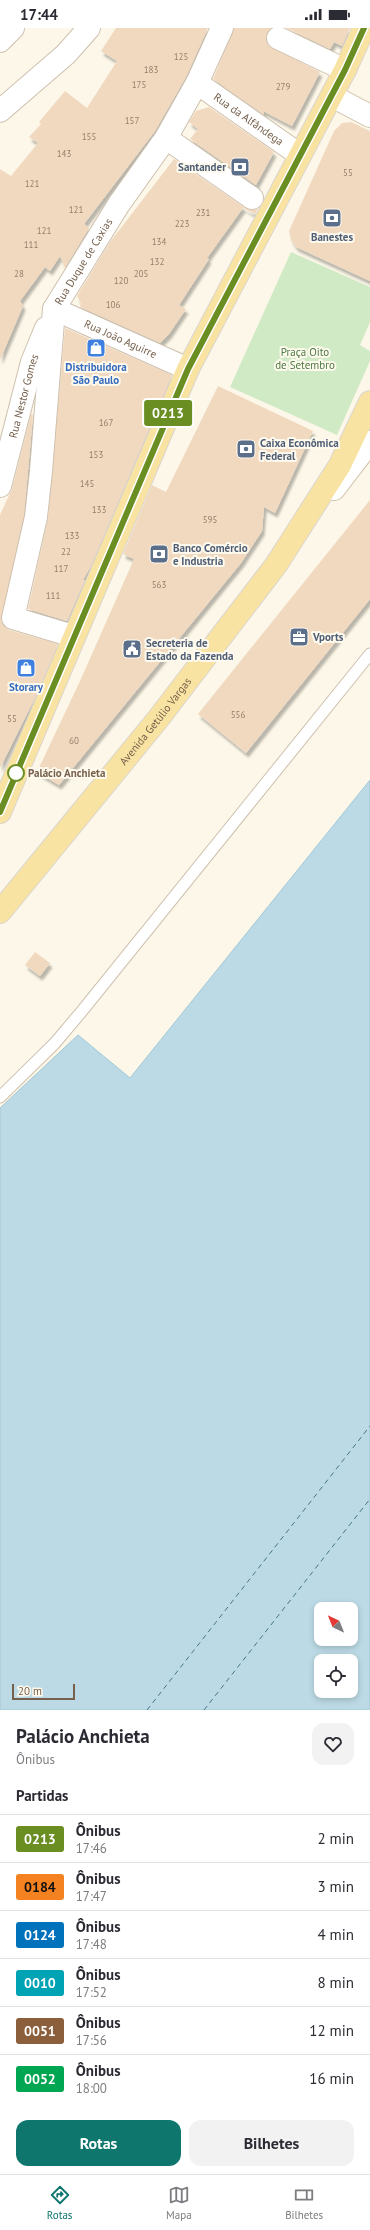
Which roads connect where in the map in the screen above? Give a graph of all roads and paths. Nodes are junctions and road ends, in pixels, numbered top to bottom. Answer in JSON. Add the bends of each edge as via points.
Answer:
{"nodes":[{"id":1,"x":13,"y":28,"type":"edge"},
{"id":2,"x":89,"y":28,"type":"edge"},
{"id":3,"x":222,"y":28,"type":"edge"},
{"id":4,"x":364,"y":28,"type":"edge"},
{"id":5,"x":278,"y":38,"type":"dead end"},
{"id":6,"x":0,"y":41,"type":"edge"},
{"id":7,"x":345,"y":70,"type":"junction"},
{"id":8,"x":196,"y":84,"type":"junction"},
{"id":9,"x":332,"y":96,"type":"junction"},
{"id":10,"x":0,"y":111,"type":"edge"},
{"id":11,"x":370,"y":116,"type":"edge"},
{"id":12,"x":166,"y":138,"type":"junction"},
{"id":13,"x":300,"y":155,"type":"junction"},
{"id":14,"x":252,"y":198,"type":"dead end"},
{"id":15,"x":54,"y":309,"type":"junction"},
{"id":16,"x":188,"y":369,"type":"junction"},
{"id":17,"x":370,"y":402,"type":"edge"},
{"id":18,"x":369,"y":442,"type":"edge"},
{"id":19,"x":0,"y":486,"type":"edge"},
{"id":20,"x":276,"y":565,"type":"junction"},
{"id":21,"x":73,"y":636,"type":"junction"},
{"id":22,"x":370,"y":654,"type":"edge"},
{"id":23,"x":0,"y":812,"type":"edge"},
{"id":24,"x":0,"y":912,"type":"edge"},
{"id":25,"x":0,"y":1097,"type":"edge"}],
"edges":[{"from":1,"to":6,"type":"street"},
{"from":2,"to":10,"type":"street","via":[[66,54]]},
{"from":3,"to":8,"type":"street","name":"Rua Duque de Caxias"},
{"from":4,"to":7,"type":"main road"},
{"from":5,"to":7,"type":"street"},
{"from":7,"to":9,"type":"main road"},
{"from":8,"to":12,"type":"street","name":"Rua Duque de Caxias"},
{"from":8,"to":13,"type":"street","name":"Rua da Alfândega"},
{"from":9,"to":11,"type":"street"},
{"from":9,"to":13,"type":"main road"},
{"from":12,"to":14,"type":"street"},
{"from":12,"to":15,"type":"street","name":"Rua Duque de Caxias","via":[[119,204]]},
{"from":13,"to":16,"type":"main road"},
{"from":15,"to":16,"type":"street","name":"Rua João Aguirre"},
{"from":15,"to":19,"type":"street","name":"Rua Nestor Gomes","via":[[32,362]]},
{"from":15,"to":21,"type":"street","name":"Rua Duque de Caxias","via":[[36,517],[13,618]]},
{"from":16,"to":21,"type":"main road"},
{"from":17,"to":20,"type":"main road","name":"Avenida Getúlio Vargas","via":[[340,465]]},
{"from":18,"to":20,"type":"street"},
{"from":20,"to":24,"type":"main road","name":"Avenida Getúlio Vargas","via":[[158,719]]},
{"from":21,"to":23,"type":"main road"},
{"from":22,"to":25,"type":"lane","via":[[82,1011],[55,1043]]}]}
